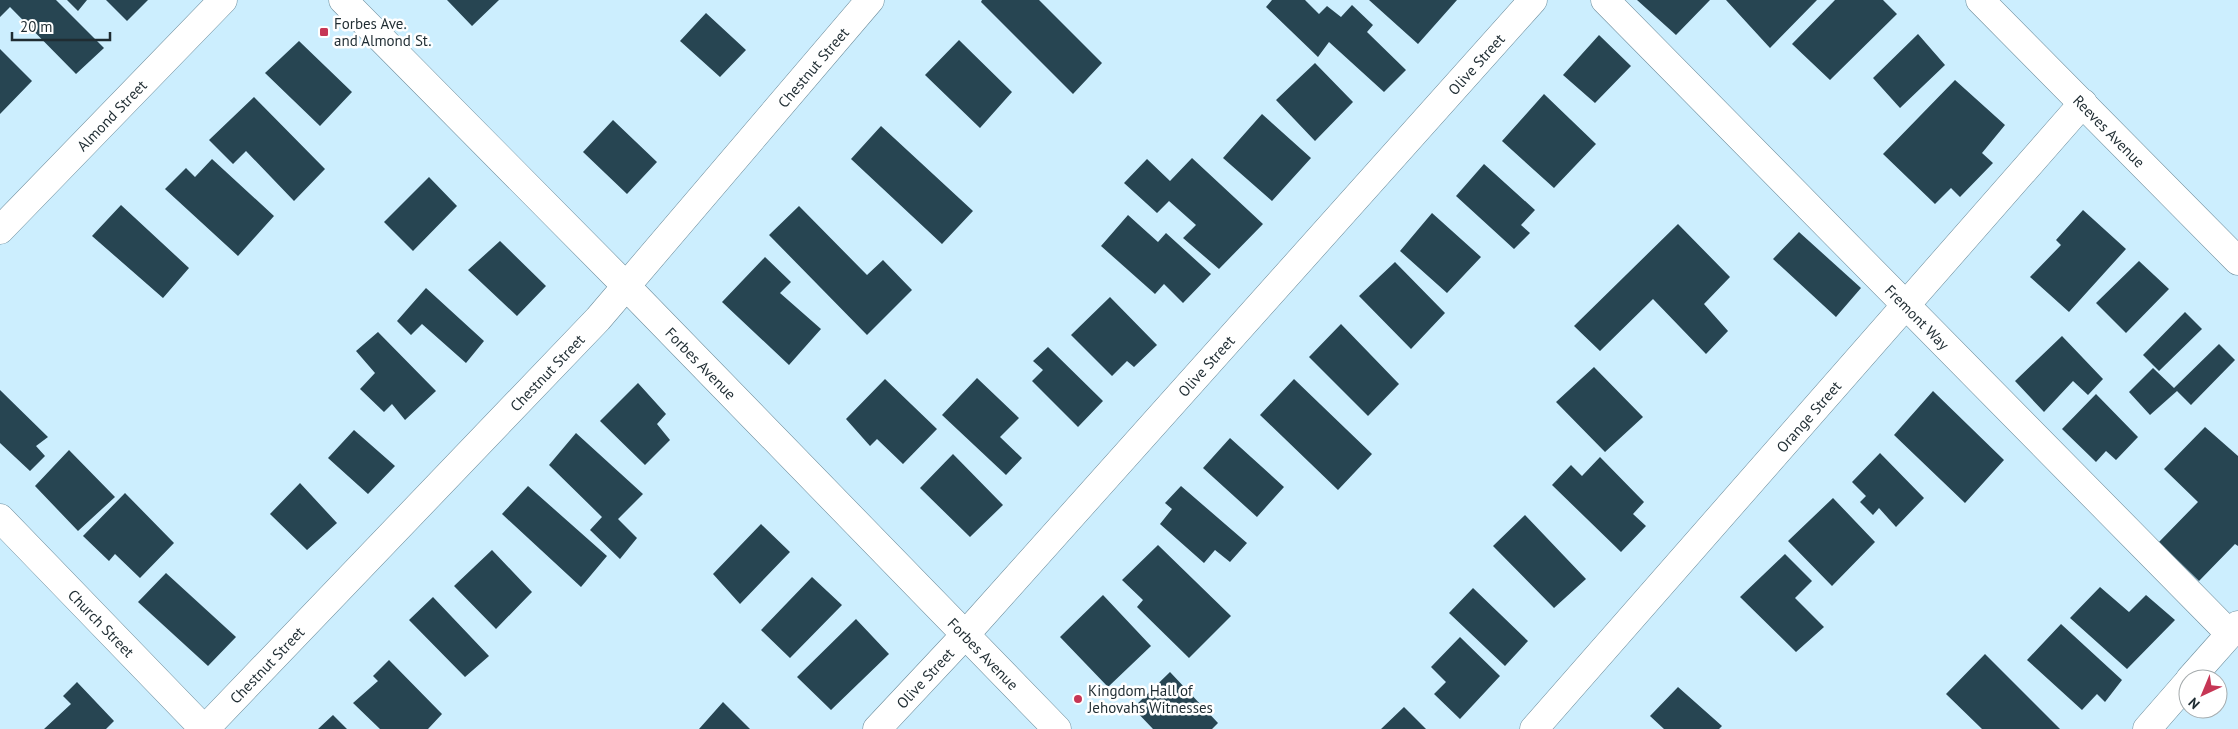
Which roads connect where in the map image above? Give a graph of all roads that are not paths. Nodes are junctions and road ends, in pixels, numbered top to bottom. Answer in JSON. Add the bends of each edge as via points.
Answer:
{"nodes":[{"id":1,"x":223,"y":0,"type":"edge"},
{"id":2,"x":343,"y":0,"type":"edge"},
{"id":3,"x":870,"y":0,"type":"edge"},
{"id":4,"x":1533,"y":0,"type":"edge"},
{"id":5,"x":1605,"y":0,"type":"edge"},
{"id":6,"x":1980,"y":0,"type":"edge"},
{"id":7,"x":2083,"y":103,"type":"junction"},
{"id":8,"x":0,"y":230,"type":"edge"},
{"id":9,"x":2238,"y":261,"type":"edge"},
{"id":10,"x":626,"y":286,"type":"junction"},
{"id":11,"x":1906,"y":306,"type":"junction"},
{"id":12,"x":0,"y":518,"type":"edge"},
{"id":13,"x":2234,"y":629,"type":"edge"},
{"id":14,"x":964,"y":635,"type":"junction"},
{"id":15,"x":2199,"y":669,"type":"edge"},
{"id":16,"x":2178,"y":693,"type":"edge"},
{"id":17,"x":204,"y":729,"type":"edge"},
{"id":18,"x":876,"y":729,"type":"edge"},
{"id":19,"x":1057,"y":729,"type":"edge"},
{"id":20,"x":1534,"y":729,"type":"edge"},
{"id":21,"x":2147,"y":729,"type":"edge"}],
"edges":[{"from":1,"to":8,"type":"street","name":"Almond Street"},
{"from":2,"to":10,"type":"street","name":"Forbes Avenue"},
{"from":3,"to":10,"type":"street","name":"Chestnut Street"},
{"from":4,"to":14,"type":"street","name":"Olive Street"},
{"from":5,"to":11,"type":"street","name":"Fremont Way"},
{"from":6,"to":7,"type":"street","name":"Reeves Avenue"},
{"from":7,"to":9,"type":"street","name":"Reeves Avenue"},
{"from":7,"to":11,"type":"street","name":"Orange Street"},
{"from":10,"to":14,"type":"street","name":"Forbes Avenue"},
{"from":10,"to":17,"type":"street","name":"Chestnut Street"},
{"from":11,"to":13,"type":"street","name":"Fremont Way"},
{"from":11,"to":20,"type":"street","name":"Orange Street"},
{"from":12,"to":17,"type":"street","name":"Church Street"},
{"from":13,"to":15,"type":"street"},
{"from":14,"to":18,"type":"street","name":"Olive Street"},
{"from":14,"to":19,"type":"street","name":"Forbes Avenue"},
{"from":16,"to":21,"type":"street"}]}
